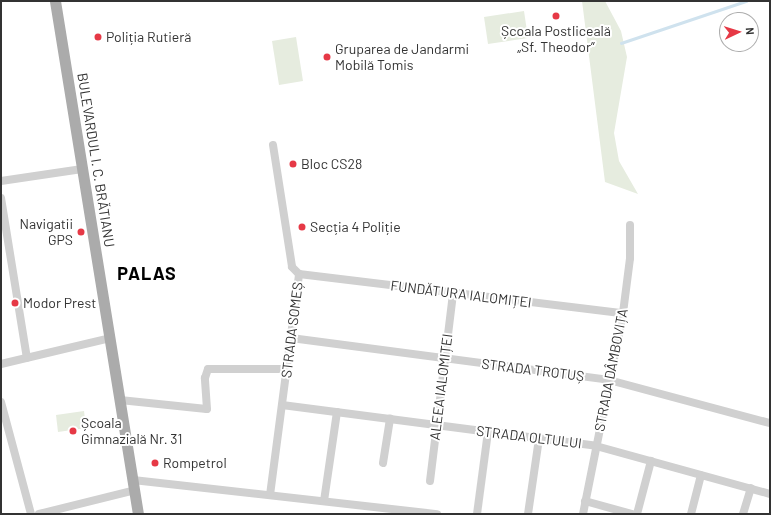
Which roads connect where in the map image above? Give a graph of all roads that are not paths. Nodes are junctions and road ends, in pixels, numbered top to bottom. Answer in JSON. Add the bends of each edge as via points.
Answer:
{"nodes":[{"id":1,"x":55,"y":1,"type":"edge"},
{"id":2,"x":273,"y":145,"type":"dead end"},
{"id":3,"x":82,"y":169,"type":"junction"},
{"id":4,"x":1,"y":180,"type":"edge"},
{"id":5,"x":1,"y":198,"type":"edge"},
{"id":6,"x":630,"y":225,"type":"dead end"},
{"id":7,"x":299,"y":274,"type":"junction"},
{"id":8,"x":453,"y":292,"type":"junction"},
{"id":9,"x":623,"y":313,"type":"junction"},
{"id":10,"x":110,"y":338,"type":"junction"},
{"id":11,"x":291,"y":338,"type":"junction"},
{"id":12,"x":27,"y":358,"type":"junction"},
{"id":13,"x":445,"y":358,"type":"junction"},
{"id":14,"x":1,"y":364,"type":"edge"},
{"id":15,"x":287,"y":369,"type":"junction"},
{"id":16,"x":610,"y":380,"type":"junction"},
{"id":17,"x":120,"y":400,"type":"junction"},
{"id":18,"x":1,"y":402,"type":"edge"},
{"id":19,"x":282,"y":405,"type":"junction"},
{"id":20,"x":337,"y":412,"type":"junction"},
{"id":21,"x":390,"y":419,"type":"junction"},
{"id":22,"x":770,"y":423,"type":"edge"},
{"id":23,"x":437,"y":425,"type":"junction"},
{"id":24,"x":488,"y":432,"type":"junction"},
{"id":25,"x":539,"y":439,"type":"junction"},
{"id":26,"x":596,"y":446,"type":"junction"},
{"id":27,"x":651,"y":461,"type":"junction"},
{"id":28,"x":383,"y":464,"type":"dead end"},
{"id":29,"x":701,"y":475,"type":"junction"},
{"id":30,"x":430,"y":481,"type":"dead end"},
{"id":31,"x":134,"y":485,"type":"junction"},
{"id":32,"x":751,"y":488,"type":"junction"},
{"id":33,"x":770,"y":494,"type":"edge"},
{"id":34,"x":270,"y":495,"type":"junction"},
{"id":35,"x":324,"y":501,"type":"junction"},
{"id":36,"x":585,"y":501,"type":"junction"},
{"id":37,"x":31,"y":514,"type":"edge"},
{"id":38,"x":39,"y":514,"type":"edge"},
{"id":39,"x":138,"y":514,"type":"edge"},
{"id":40,"x":437,"y":514,"type":"edge"},
{"id":41,"x":477,"y":514,"type":"edge"},
{"id":42,"x":528,"y":514,"type":"edge"},
{"id":43,"x":583,"y":514,"type":"edge"},
{"id":44,"x":632,"y":514,"type":"edge"},
{"id":45,"x":637,"y":514,"type":"edge"},
{"id":46,"x":691,"y":514,"type":"edge"},
{"id":47,"x":743,"y":514,"type":"edge"}],
"edges":[{"from":1,"to":3,"type":"main road","name":"BULEVARDUL I. C. BRĂTIANU"},
{"from":2,"to":7,"type":"street","name":"STRADA SOMEȘ","via":[[292,267]]},
{"from":3,"to":4,"type":"street"},
{"from":3,"to":10,"type":"main road","name":"BULEVARDUL I. C. BRĂTIANU"},
{"from":5,"to":12,"type":"street"},
{"from":6,"to":9,"type":"street","name":"STRADA DÂMBOVIȚA","via":[[630,258]]},
{"from":7,"to":8,"type":"street","name":"FUNDĂTURA IALOMIȚEI"},
{"from":7,"to":11,"type":"street","name":"STRADA SOMEȘ"},
{"from":8,"to":9,"type":"street","name":"FUNDĂTURA IALOMIȚEI"},
{"from":8,"to":13,"type":"street","name":"ALEEA IALOMIȚEI"},
{"from":9,"to":16,"type":"street","name":"STRADA DÂMBOVIȚA"},
{"from":10,"to":12,"type":"street"},
{"from":10,"to":17,"type":"main road","name":"BULEVARDUL I. C. BRĂTIANU"},
{"from":11,"to":13,"type":"street","name":"STRADA TROTUȘ"},
{"from":11,"to":15,"type":"street","name":"STRADA SOMEȘ"},
{"from":12,"to":14,"type":"street"},
{"from":13,"to":16,"type":"street","name":"STRADA TROTUȘ"},
{"from":13,"to":23,"type":"street","name":"ALEEA IALOMIȚEI"},
{"from":15,"to":17,"type":"street","via":[[208,370],[205,378],[207,409]]},
{"from":15,"to":19,"type":"street","name":"STRADA SOMEȘ"},
{"from":16,"to":22,"type":"street","name":"STRADA TROTUȘ"},
{"from":16,"to":26,"type":"street","name":"STRADA DÂMBOVIȚA"},
{"from":17,"to":31,"type":"main road","name":"BULEVARDUL I. C. BRĂTIANU"},
{"from":18,"to":37,"type":"street"},
{"from":19,"to":20,"type":"street","name":"STRADA OLTULUI"},
{"from":19,"to":34,"type":"street","name":"STRADA SOMEȘ"},
{"from":20,"to":21,"type":"street","name":"STRADA OLTULUI"},
{"from":20,"to":35,"type":"street"},
{"from":21,"to":23,"type":"street","name":"STRADA OLTULUI"},
{"from":21,"to":28,"type":"street"},
{"from":23,"to":24,"type":"street","name":"STRADA OLTULUI"},
{"from":23,"to":30,"type":"street","name":"ALEEA IALOMIȚEI"},
{"from":24,"to":25,"type":"street","name":"STRADA OLTULUI"},
{"from":24,"to":41,"type":"street"},
{"from":25,"to":26,"type":"street","name":"STRADA OLTULUI"},
{"from":25,"to":42,"type":"street"},
{"from":26,"to":27,"type":"street","name":"STRADA OLTULUI"},
{"from":26,"to":36,"type":"street","name":"STRADA DÂMBOVIȚA"},
{"from":27,"to":29,"type":"street","name":"STRADA OLTULUI"},
{"from":27,"to":45,"type":"street"},
{"from":29,"to":32,"type":"street","name":"STRADA OLTULUI"},
{"from":29,"to":46,"type":"street"},
{"from":31,"to":34,"type":"street"},
{"from":31,"to":38,"type":"street"},
{"from":31,"to":39,"type":"main road","name":"BULEVARDUL I. C. BRĂTIANU"},
{"from":32,"to":33,"type":"street","name":"STRADA OLTULUI"},
{"from":32,"to":47,"type":"street"},
{"from":34,"to":35,"type":"street"},
{"from":35,"to":40,"type":"street"},
{"from":36,"to":43,"type":"street","name":"STRADA DÂMBOVIȚA"},
{"from":36,"to":44,"type":"street"}]}
